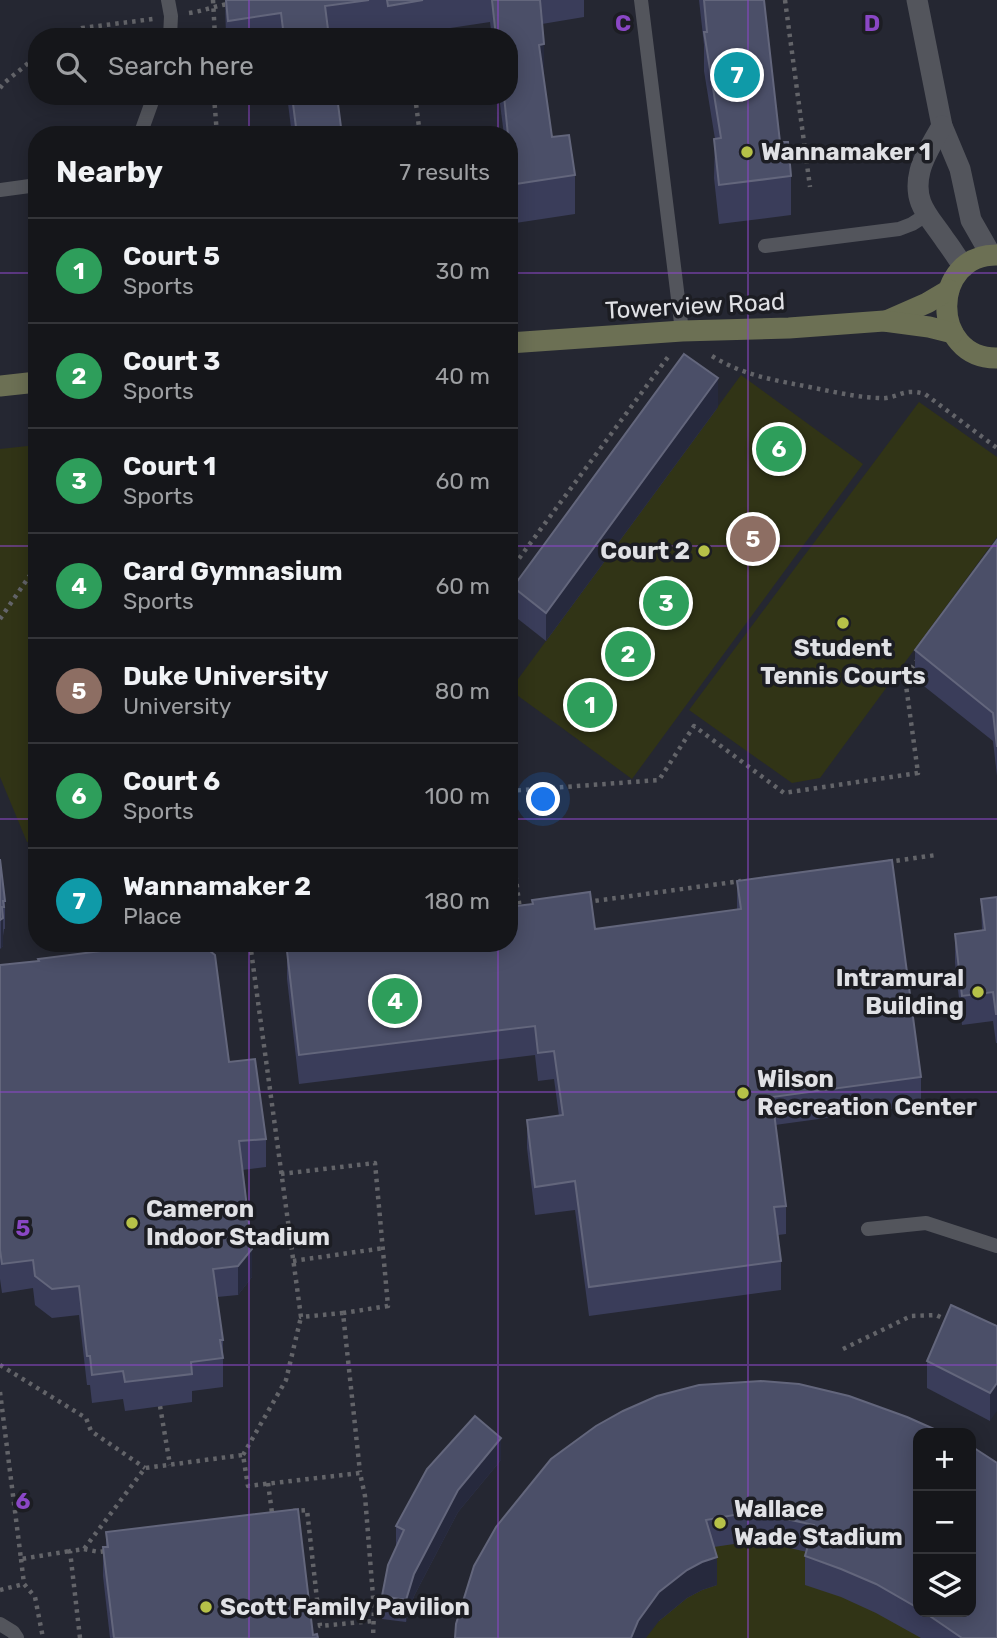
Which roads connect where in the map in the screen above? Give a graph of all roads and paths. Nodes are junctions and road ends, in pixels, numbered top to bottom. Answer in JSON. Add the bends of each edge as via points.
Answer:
{"nodes":[{"id":1,"x":168,"y":0,"type":"edge"},
{"id":2,"x":641,"y":0,"type":"edge"},
{"id":3,"x":785,"y":0,"type":"edge"},
{"id":4,"x":917,"y":0,"type":"edge"},
{"id":5,"x":213,"y":3,"type":"edge"},
{"id":6,"x":237,"y":3,"type":"edge"},
{"id":7,"x":171,"y":16,"type":"junction"},
{"id":8,"x":82,"y":28,"type":"edge"},
{"id":9,"x":170,"y":28,"type":"edge"},
{"id":10,"x":214,"y":28,"type":"edge"},
{"id":11,"x":28,"y":63,"type":"edge"},
{"id":12,"x":0,"y":88,"type":"edge"},
{"id":13,"x":151,"y":105,"type":"edge"},
{"id":14,"x":215,"y":105,"type":"edge"},
{"id":15,"x":416,"y":105,"type":"edge"},
{"id":16,"x":143,"y":126,"type":"edge"},
{"id":17,"x":216,"y":126,"type":"edge"},
{"id":18,"x":419,"y":126,"type":"edge"},
{"id":19,"x":942,"y":126,"type":"junction"},
{"id":20,"x":28,"y":186,"type":"edge"},
{"id":21,"x":810,"y":187,"type":"dead end"},
{"id":22,"x":0,"y":190,"type":"edge"},
{"id":23,"x":926,"y":215,"type":"junction"},
{"id":24,"x":765,"y":246,"type":"dead end"},
{"id":25,"x":994,"y":255,"type":"edge"},
{"id":26,"x":964,"y":267,"type":"junction"},
{"id":27,"x":948,"y":290,"type":"junction"},
{"id":28,"x":884,"y":321,"type":"junction"},
{"id":29,"x":682,"y":331,"type":"junction"},
{"id":30,"x":953,"y":332,"type":"junction"},
{"id":31,"x":518,"y":342,"type":"edge"},
{"id":32,"x":712,"y":355,"type":"dead end"},
{"id":33,"x":668,"y":357,"type":"dead end"},
{"id":34,"x":995,"y":360,"type":"edge"},
{"id":35,"x":28,"y":383,"type":"edge"},
{"id":36,"x":0,"y":386,"type":"edge"},
{"id":37,"x":997,"y":447,"type":"edge"},
{"id":38,"x":518,"y":560,"type":"edge"},
{"id":39,"x":28,"y":578,"type":"edge"},
{"id":40,"x":0,"y":619,"type":"edge"},
{"id":41,"x":920,"y":656,"type":"edge"},
{"id":42,"x":518,"y":790,"type":"edge"},
{"id":43,"x":936,"y":855,"type":"dead end"},
{"id":44,"x":881,"y":863,"type":"edge"},
{"id":45,"x":742,"y":881,"type":"edge"},
{"id":46,"x":518,"y":895,"type":"edge"},
{"id":47,"x":576,"y":904,"type":"edge"},
{"id":48,"x":518,"y":911,"type":"edge"},
{"id":49,"x":251,"y":952,"type":"edge"},
{"id":50,"x":281,"y":1174,"type":"junction"},
{"id":51,"x":868,"y":1229,"type":"dead end"},
{"id":52,"x":997,"y":1246,"type":"edge"},
{"id":53,"x":384,"y":1248,"type":"junction"},
{"id":54,"x":293,"y":1261,"type":"junction"},
{"id":55,"x":343,"y":1313,"type":"junction"},
{"id":56,"x":301,"y":1317,"type":"junction"},
{"id":57,"x":956,"y":1325,"type":"edge"},
{"id":58,"x":843,"y":1349,"type":"dead end"},
{"id":59,"x":0,"y":1365,"type":"edge"},
{"id":60,"x":0,"y":1392,"type":"edge"},
{"id":61,"x":160,"y":1406,"type":"dead end"},
{"id":62,"x":243,"y":1455,"type":"junction"},
{"id":63,"x":170,"y":1465,"type":"junction"},
{"id":64,"x":145,"y":1468,"type":"junction"},
{"id":65,"x":360,"y":1473,"type":"junction"},
{"id":66,"x":268,"y":1483,"type":"junction"},
{"id":67,"x":84,"y":1549,"type":"junction"},
{"id":68,"x":70,"y":1551,"type":"junction"},
{"id":69,"x":112,"y":1551,"type":"edge"},
{"id":70,"x":21,"y":1559,"type":"junction"},
{"id":71,"x":24,"y":1584,"type":"junction"},
{"id":72,"x":0,"y":1590,"type":"edge"},
{"id":73,"x":373,"y":1621,"type":"junction"},
{"id":74,"x":0,"y":1624,"type":"edge"},
{"id":75,"x":17,"y":1638,"type":"edge"},
{"id":76,"x":43,"y":1638,"type":"edge"},
{"id":77,"x":80,"y":1638,"type":"edge"},
{"id":78,"x":373,"y":1638,"type":"edge"}],
"edges":[{"from":1,"to":7,"type":"lane"},
{"from":2,"to":29,"type":"lane"},
{"from":3,"to":21,"type":"path"},
{"from":4,"to":19,"type":"street"},
{"from":5,"to":6,"type":"path"},
{"from":5,"to":7,"type":"path","via":[[206,10]]},
{"from":5,"to":10,"type":"path"},
{"from":7,"to":8,"type":"path"},
{"from":7,"to":9,"type":"lane"},
{"from":11,"to":12,"type":"path"},
{"from":13,"to":16,"type":"lane"},
{"from":14,"to":17,"type":"path"},
{"from":15,"to":18,"type":"path"},
{"from":19,"to":23,"type":"street","via":[[920,172],[918,187]]},
{"from":19,"to":25,"type":"street","via":[[960,169],[971,220]]},
{"from":20,"to":22,"type":"lane"},
{"from":23,"to":24,"type":"lane","via":[[899,229]]},
{"from":23,"to":26,"type":"street"},
{"from":25,"to":26,"type":"street"},
{"from":26,"to":27,"type":"street"},
{"from":27,"to":28,"type":"street","name":"Towerview Road"},
{"from":27,"to":30,"type":"street","via":[[947,319]]},
{"from":28,"to":29,"type":"street","name":"Towerview Road"},
{"from":28,"to":30,"type":"street","name":"Towerview Road"},
{"from":29,"to":31,"type":"street","name":"Towerview Road"},
{"from":30,"to":34,"type":"street","via":[[970,350]]},
{"from":32,"to":37,"type":"path","via":[[751,375],[862,397],[883,399],[912,391],[925,394]]},
{"from":33,"to":38,"type":"path"},
{"from":35,"to":36,"type":"street"},
{"from":39,"to":40,"type":"path"},
{"from":41,"to":42,"type":"path","via":[[905,678],[918,773],[784,793],[694,726],[659,780]]},
{"from":43,"to":44,"type":"path"},
{"from":45,"to":47,"type":"path"},
{"from":46,"to":48,"type":"path"},
{"from":49,"to":50,"type":"path"},
{"from":50,"to":53,"type":"path","via":[[375,1163]]},
{"from":50,"to":54,"type":"path"},
{"from":51,"to":52,"type":"lane","via":[[926,1223]]},
{"from":53,"to":54,"type":"path"},
{"from":53,"to":55,"type":"path","via":[[388,1306]]},
{"from":54,"to":56,"type":"path"},
{"from":55,"to":56,"type":"path"},
{"from":55,"to":65,"type":"path"},
{"from":56,"to":62,"type":"path","via":[[286,1380]]},
{"from":57,"to":58,"type":"path","via":[[936,1315],[911,1316]]},
{"from":59,"to":64,"type":"path","via":[[86,1418],[91,1431]]},
{"from":60,"to":70,"type":"path"},
{"from":61,"to":63,"type":"path"},
{"from":62,"to":63,"type":"path"},
{"from":62,"to":66,"type":"path","via":[[248,1486]]},
{"from":63,"to":64,"type":"path"},
{"from":64,"to":67,"type":"path"},
{"from":65,"to":66,"type":"path"},
{"from":65,"to":73,"type":"path"},
{"from":66,"to":73,"type":"path","via":[[272,1513],[307,1510],[320,1626]]},
{"from":67,"to":68,"type":"path"},
{"from":67,"to":69,"type":"path"},
{"from":68,"to":70,"type":"path"},
{"from":68,"to":77,"type":"path"},
{"from":70,"to":71,"type":"path"},
{"from":71,"to":72,"type":"path"},
{"from":71,"to":76,"type":"path","via":[[35,1597]]},
{"from":73,"to":78,"type":"path"},
{"from":74,"to":75,"type":"lane"}]}
